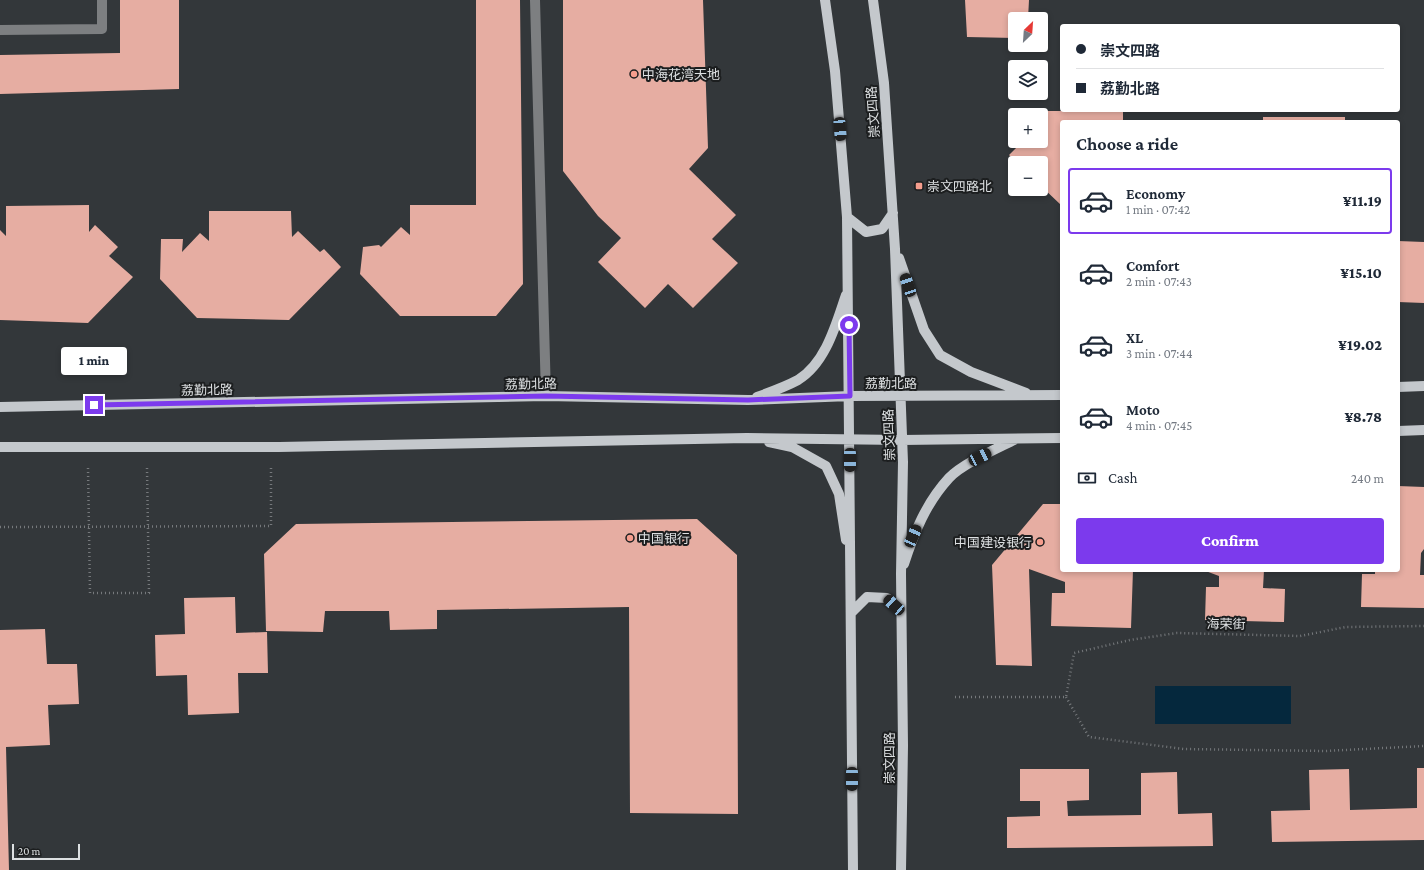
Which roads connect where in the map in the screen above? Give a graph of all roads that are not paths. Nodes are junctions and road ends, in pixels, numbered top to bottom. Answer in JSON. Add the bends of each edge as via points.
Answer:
{"nodes":[{"id":1,"x":102,"y":0,"type":"edge"},
{"id":2,"x":535,"y":0,"type":"edge"},
{"id":3,"x":825,"y":0,"type":"edge"},
{"id":4,"x":873,"y":0,"type":"edge"},
{"id":5,"x":0,"y":30,"type":"edge"},
{"id":6,"x":893,"y":213,"type":"junction"},
{"id":7,"x":847,"y":217,"type":"junction"},
{"id":8,"x":895,"y":249,"type":"junction"},
{"id":9,"x":849,"y":285,"type":"junction"},
{"id":10,"x":1424,"y":386,"type":"edge"},
{"id":11,"x":1400,"y":387,"type":"edge"},
{"id":12,"x":1034,"y":395,"type":"junction"},
{"id":13,"x":1060,"y":395,"type":"edge"},
{"id":14,"x":546,"y":396,"type":"junction"},
{"id":15,"x":850,"y":396,"type":"junction"},
{"id":16,"x":901,"y":396,"type":"junction"},
{"id":17,"x":748,"y":400,"type":"junction"},
{"id":18,"x":0,"y":407,"type":"edge"},
{"id":19,"x":1424,"y":430,"type":"edge"},
{"id":20,"x":1400,"y":431,"type":"edge"},
{"id":21,"x":747,"y":438,"type":"junction"},
{"id":22,"x":1060,"y":438,"type":"edge"},
{"id":23,"x":850,"y":439,"type":"junction"},
{"id":24,"x":1017,"y":439,"type":"junction"},
{"id":25,"x":902,"y":440,"type":"junction"},
{"id":26,"x":0,"y":447,"type":"edge"},
{"id":27,"x":851,"y":574,"type":"junction"},
{"id":28,"x":901,"y":574,"type":"junction"},
{"id":29,"x":901,"y":611,"type":"junction"},
{"id":30,"x":852,"y":612,"type":"junction"},
{"id":31,"x":853,"y":870,"type":"edge"},
{"id":32,"x":901,"y":870,"type":"edge"}],
"edges":[{"from":1,"to":5,"type":"street","via":[[102,29]]},
{"from":2,"to":14,"type":"street"},
{"from":3,"to":7,"type":"main road","via":[[835,71]]},
{"from":4,"to":6,"type":"main road","name":"崇文四路","via":[[884,84]]},
{"from":6,"to":7,"type":"main road","via":[[882,229],[866,232]]},
{"from":6,"to":8,"type":"main road","name":"崇文四路"},
{"from":7,"to":9,"type":"main road"},
{"from":8,"to":12,"type":"main road","via":[[924,330],[940,355],[971,372]]},
{"from":8,"to":16,"type":"main road","name":"崇文四路"},
{"from":9,"to":15,"type":"main road"},
{"from":9,"to":17,"type":"main road","via":[[820,360],[798,380]]},
{"from":10,"to":11,"type":"main road"},
{"from":12,"to":13,"type":"main road","name":"荔勤北路"},
{"from":12,"to":16,"type":"main road","name":"荔勤北路"},
{"from":14,"to":17,"type":"main road","name":"荔勤北路"},
{"from":14,"to":18,"type":"main road","name":"荔勤北路"},
{"from":15,"to":16,"type":"main road","name":"荔勤北路"},
{"from":15,"to":17,"type":"main road","name":"荔勤北路"},
{"from":15,"to":23,"type":"main road"},
{"from":16,"to":25,"type":"main road","name":"崇文四路"},
{"from":19,"to":20,"type":"main road"},
{"from":21,"to":23,"type":"main road"},
{"from":21,"to":26,"type":"main road","via":[[279,447]]},
{"from":21,"to":27,"type":"main road","via":[[792,447],[826,466],[839,494]]},
{"from":22,"to":24,"type":"main road"},
{"from":23,"to":25,"type":"main road"},
{"from":23,"to":27,"type":"main road"},
{"from":24,"to":25,"type":"main road"},
{"from":24,"to":28,"type":"main road","via":[[980,457],[949,478],[925,509]]},
{"from":25,"to":28,"type":"main road","name":"崇文四路"},
{"from":27,"to":30,"type":"main road"},
{"from":28,"to":29,"type":"main road","name":"崇文四路"},
{"from":29,"to":30,"type":"main road","via":[[887,598],[867,597]]},
{"from":29,"to":32,"type":"main road","name":"崇文四路"},
{"from":30,"to":31,"type":"main road"}]}
